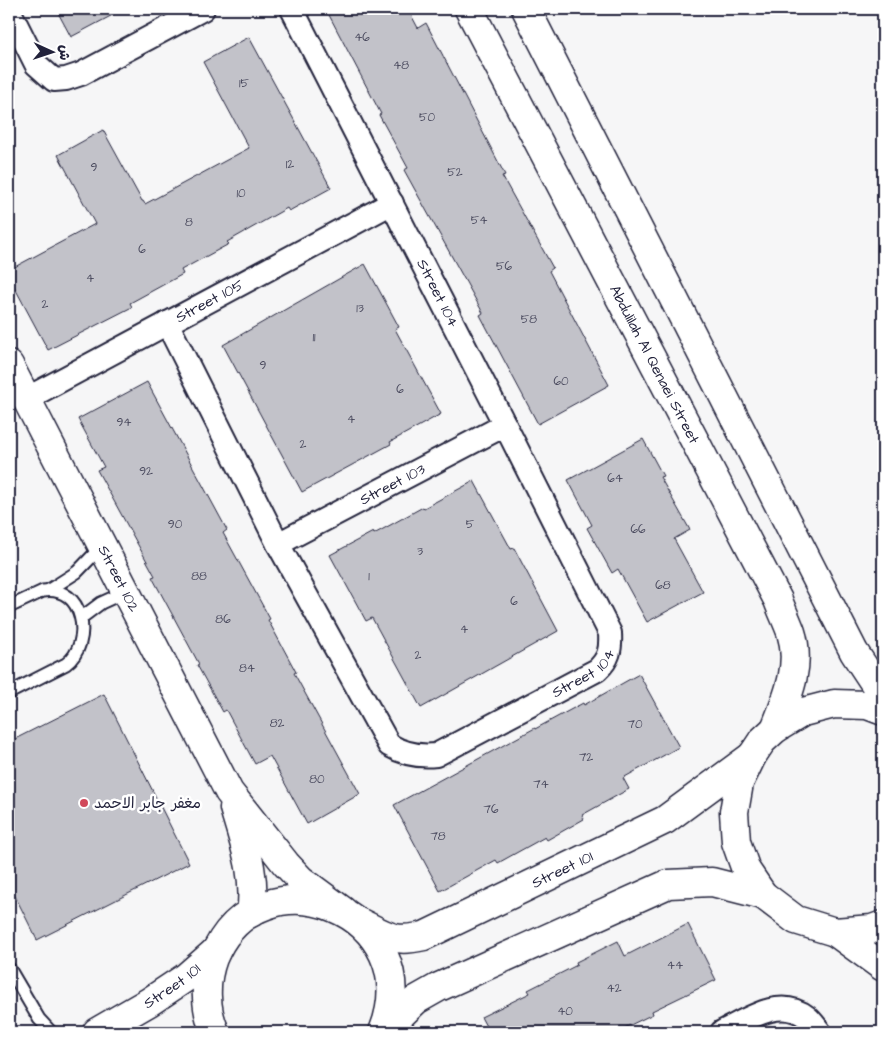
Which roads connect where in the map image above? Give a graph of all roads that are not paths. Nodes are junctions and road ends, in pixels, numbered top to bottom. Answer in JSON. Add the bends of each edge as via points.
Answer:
{"nodes":[{"id":1,"x":204,"y":9,"type":"edge"},
{"id":2,"x":292,"y":9,"type":"edge"},
{"id":3,"x":469,"y":9,"type":"edge"},
{"id":4,"x":526,"y":9,"type":"edge"},
{"id":5,"x":9,"y":10,"type":"edge"},
{"id":6,"x":392,"y":203,"type":"junction"},
{"id":7,"x":167,"y":323,"type":"junction"},
{"id":8,"x":9,"y":365,"type":"edge"},
{"id":9,"x":26,"y":399,"type":"junction"},
{"id":10,"x":505,"y":425,"type":"junction"},
{"id":11,"x":278,"y":544,"type":"junction"},
{"id":12,"x":102,"y":546,"type":"junction"},
{"id":13,"x":49,"y":590,"type":"junction"},
{"id":14,"x":125,"y":592,"type":"junction"},
{"id":15,"x":9,"y":607,"type":"edge"},
{"id":16,"x":81,"y":618,"type":"junction"},
{"id":17,"x":9,"y":693,"type":"edge"},
{"id":18,"x":883,"y":696,"type":"edge"},
{"id":19,"x":883,"y":711,"type":"edge"},
{"id":20,"x":775,"y":729,"type":"junction"},
{"id":21,"x":752,"y":756,"type":"junction"},
{"id":22,"x":229,"y":792,"type":"junction"},
{"id":23,"x":763,"y":895,"type":"junction"},
{"id":24,"x":251,"y":913,"type":"junction"},
{"id":25,"x":352,"y":917,"type":"junction"},
{"id":26,"x":883,"y":925,"type":"edge"},
{"id":27,"x":835,"y":932,"type":"junction"},
{"id":28,"x":216,"y":951,"type":"junction"},
{"id":29,"x":883,"y":966,"type":"edge"},
{"id":30,"x":10,"y":975,"type":"edge"},
{"id":31,"x":51,"y":1032,"type":"edge"},
{"id":32,"x":96,"y":1032,"type":"edge"},
{"id":33,"x":215,"y":1032,"type":"edge"},
{"id":34,"x":384,"y":1032,"type":"edge"},
{"id":35,"x":722,"y":1032,"type":"edge"},
{"id":36,"x":820,"y":1032,"type":"edge"}],
"edges":[{"from":1,"to":5,"type":"street","via":[[81,74],[54,80],[36,64]]},
{"from":2,"to":6,"type":"street","name":"Street 104"},
{"from":3,"to":20,"type":"street","name":"Abdulilah Al Qenaei Street","via":[[778,600],[792,634],[794,657],[792,684]]},
{"from":4,"to":18,"type":"street","via":[[854,652]]},
{"from":6,"to":7,"type":"street","name":"Street 105"},
{"from":6,"to":10,"type":"street","name":"Street 104"},
{"from":7,"to":9,"type":"street","name":"Street 105"},
{"from":7,"to":11,"type":"street","name":"Street 104"},
{"from":8,"to":9,"type":"street","name":"Street 102"},
{"from":9,"to":12,"type":"street","name":"Street 102"},
{"from":10,"to":11,"type":"street","name":"Street 103"},
{"from":10,"to":11,"type":"street","name":"Street 104","via":[[610,633],[609,655],[597,670],[436,755],[416,755],[389,745]]},
{"from":12,"to":13,"type":"lane","via":[[77,572]]},
{"from":12,"to":14,"type":"street","name":"Street 102"},
{"from":13,"to":15,"type":"lane"},
{"from":13,"to":16,"type":"lane","via":[[64,592],[71,598]]},
{"from":14,"to":16,"type":"lane","via":[[101,603]]},
{"from":14,"to":22,"type":"street","name":"Street 102"},
{"from":16,"to":17,"type":"lane","via":[[81,644],[74,658]]},
{"from":19,"to":20,"type":"street","via":[[867,705],[834,704],[803,712]]},
{"from":20,"to":21,"type":"street"},
{"from":21,"to":23,"type":"street","via":[[739,783],[734,812],[736,842],[746,870]]},
{"from":21,"to":25,"type":"street","name":"Street 101","via":[[665,820],[424,936],[409,940],[392,939]]},
{"from":22,"to":24,"type":"street","name":"Street 102","via":[[250,860],[254,889]]},
{"from":22,"to":25,"type":"street","name":"Street 102","via":[[301,880]]},
{"from":23,"to":27,"type":"street","via":[[796,920]]},
{"from":23,"to":34,"type":"street","via":[[712,882],[668,884],[439,987],[416,1000]]},
{"from":24,"to":25,"type":"street","via":[[268,905],[306,900],[325,903]]},
{"from":24,"to":28,"type":"street","via":[[225,936]]},
{"from":25,"to":34,"type":"street","via":[[372,935],[388,965],[392,998]]},
{"from":26,"to":27,"type":"street"},
{"from":27,"to":29,"type":"street"},
{"from":28,"to":32,"type":"street","name":"Street 101","via":[[185,978]]},
{"from":28,"to":33,"type":"street","via":[[206,994]]},
{"from":30,"to":31,"type":"lane","via":[[39,1020]]},
{"from":35,"to":36,"type":"street","via":[[767,1010],[783,1009],[808,1017]]}]}
